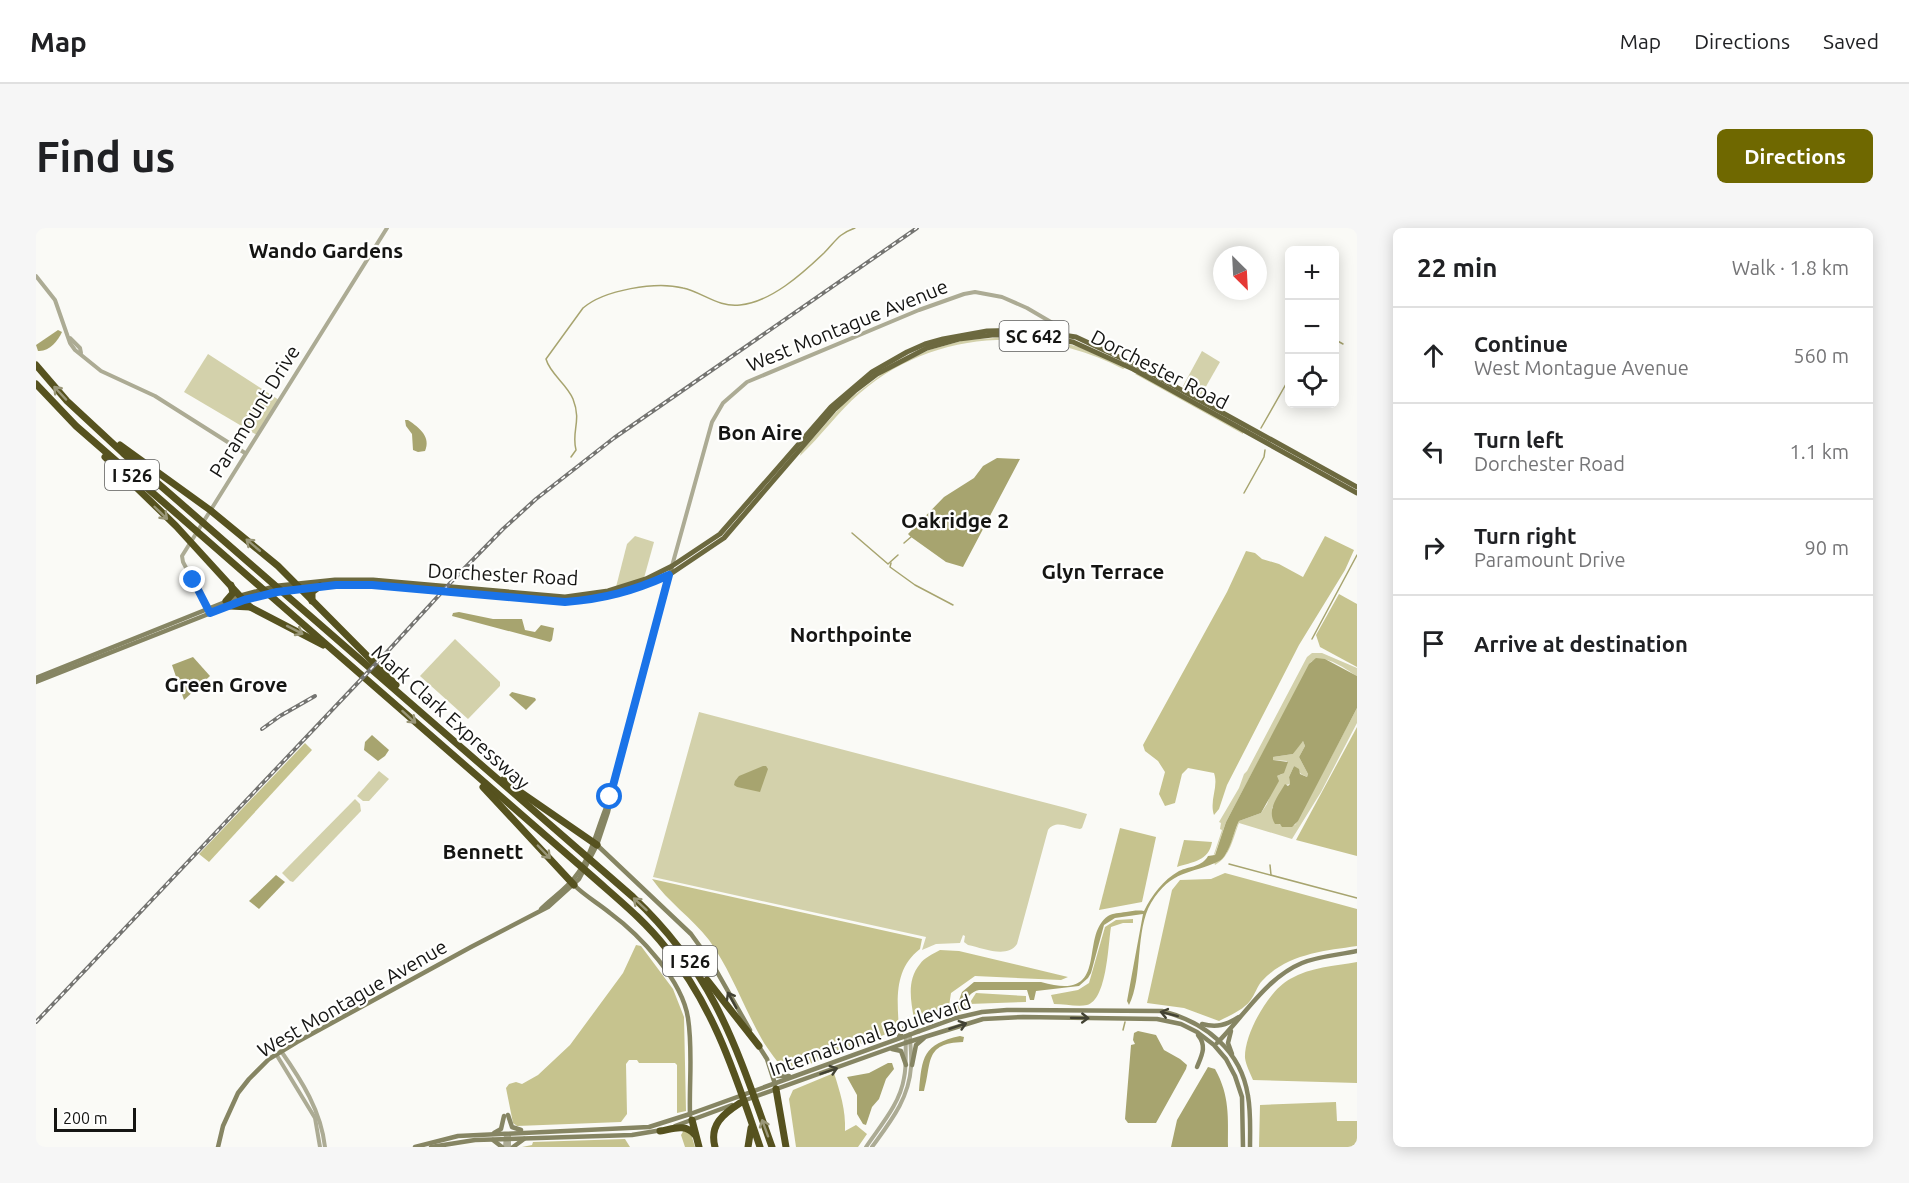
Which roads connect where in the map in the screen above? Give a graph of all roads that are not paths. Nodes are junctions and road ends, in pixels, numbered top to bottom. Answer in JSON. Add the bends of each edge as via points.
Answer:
{"nodes":[{"id":1,"x":387,"y":228,"type":"edge"},
{"id":2,"x":36,"y":276,"type":"edge"},
{"id":3,"x":1055,"y":336,"type":"junction"},
{"id":4,"x":36,"y":365,"type":"edge"},
{"id":5,"x":36,"y":384,"type":"edge"},
{"id":6,"x":87,"y":419,"type":"junction"},
{"id":7,"x":76,"y":426,"type":"junction"},
{"id":8,"x":245,"y":453,"type":"junction"},
{"id":9,"x":1357,"y":487,"type":"edge"},
{"id":10,"x":1357,"y":493,"type":"edge"},
{"id":11,"x":210,"y":510,"type":"junction"},
{"id":12,"x":190,"y":542,"type":"junction"},
{"id":13,"x":672,"y":566,"type":"junction"},
{"id":14,"x":669,"y":575,"type":"junction"},
{"id":15,"x":231,"y":585,"type":"junction"},
{"id":16,"x":298,"y":585,"type":"junction"},
{"id":17,"x":320,"y":586,"type":"junction"},
{"id":18,"x":422,"y":587,"type":"junction"},
{"id":19,"x":242,"y":598,"type":"junction"},
{"id":20,"x":312,"y":601,"type":"junction"},
{"id":21,"x":228,"y":604,"type":"junction"},
{"id":22,"x":250,"y":607,"type":"junction"},
{"id":23,"x":209,"y":610,"type":"junction"},
{"id":24,"x":348,"y":663,"type":"junction"},
{"id":25,"x":381,"y":674,"type":"junction"},
{"id":26,"x":36,"y":680,"type":"edge"},
{"id":27,"x":445,"y":749,"type":"junction"},
{"id":28,"x":465,"y":750,"type":"junction"},
{"id":29,"x":596,"y":844,"type":"junction"},
{"id":30,"x":573,"y":883,"type":"junction"},
{"id":31,"x":659,"y":923,"type":"junction"},
{"id":32,"x":1357,"y":951,"type":"edge"},
{"id":33,"x":1023,"y":1010,"type":"junction"},
{"id":34,"x":1244,"y":1014,"type":"junction"},
{"id":35,"x":1023,"y":1017,"type":"junction"},
{"id":36,"x":1193,"y":1022,"type":"junction"},
{"id":37,"x":1231,"y":1029,"type":"junction"},
{"id":38,"x":919,"y":1031,"type":"junction"},
{"id":39,"x":1195,"y":1031,"type":"junction"},
{"id":40,"x":908,"y":1035,"type":"junction"},
{"id":41,"x":925,"y":1037,"type":"junction"},
{"id":42,"x":897,"y":1039,"type":"junction"},
{"id":43,"x":908,"y":1043,"type":"junction"},
{"id":44,"x":1216,"y":1043,"type":"junction"},
{"id":45,"x":759,"y":1046,"type":"junction"},
{"id":46,"x":890,"y":1049,"type":"junction"},
{"id":47,"x":279,"y":1053,"type":"junction"},
{"id":48,"x":1233,"y":1057,"type":"junction"},
{"id":49,"x":909,"y":1065,"type":"junction"},
{"id":50,"x":1197,"y":1067,"type":"dead end"},
{"id":51,"x":770,"y":1068,"type":"junction"},
{"id":52,"x":801,"y":1074,"type":"junction"},
{"id":53,"x":776,"y":1086,"type":"junction"},
{"id":54,"x":740,"y":1103,"type":"junction"},
{"id":55,"x":748,"y":1111,"type":"junction"},
{"id":56,"x":691,"y":1117,"type":"junction"},
{"id":57,"x":660,"y":1131,"type":"junction"},
{"id":58,"x":541,"y":1132,"type":"junction"},
{"id":59,"x":694,"y":1135,"type":"junction"},
{"id":60,"x":507,"y":1136,"type":"junction"},
{"id":61,"x":489,"y":1137,"type":"junction"},
{"id":62,"x":527,"y":1138,"type":"junction"},
{"id":63,"x":218,"y":1147,"type":"edge"},
{"id":64,"x":320,"y":1147,"type":"edge"},
{"id":65,"x":325,"y":1147,"type":"edge"},
{"id":66,"x":415,"y":1147,"type":"edge"},
{"id":67,"x":432,"y":1147,"type":"edge"},
{"id":68,"x":507,"y":1147,"type":"edge"},
{"id":69,"x":699,"y":1147,"type":"edge"},
{"id":70,"x":715,"y":1147,"type":"edge"},
{"id":71,"x":748,"y":1147,"type":"edge"},
{"id":72,"x":760,"y":1147,"type":"edge"},
{"id":73,"x":772,"y":1147,"type":"edge"},
{"id":74,"x":786,"y":1147,"type":"edge"},
{"id":75,"x":866,"y":1147,"type":"edge"},
{"id":76,"x":872,"y":1147,"type":"edge"},
{"id":77,"x":1243,"y":1147,"type":"edge"},
{"id":78,"x":1250,"y":1147,"type":"edge"}],
"edges":[{"from":1,"to":8,"type":"street","name":"Paramount Drive"},
{"from":2,"to":8,"type":"street","via":[[55,300],[72,347],[101,370],[155,396]]},
{"from":3,"to":9,"type":"main road","name":"Dorchester Road","number":"SC 642","via":[[1076,337],[1136,365]]},
{"from":3,"to":10,"type":"main road","name":"Dorchester Road","number":"SC 642","via":[[1133,369]]},
{"from":3,"to":13,"type":"main road","name":"Dorchester Road","number":"SC 642","via":[[1031,330],[962,334],[925,344],[889,361],[831,407],[720,534]]},
{"from":3,"to":13,"type":"street","name":"West Montague Avenue","via":[[1056,326],[1016,302],[987,294],[964,294],[747,382],[723,403],[712,422]]},
{"from":3,"to":14,"type":"main road","name":"Dorchester Road","number":"SC 642","via":[[959,339],[927,348],[888,367],[834,410],[724,538]]},
{"from":6,"to":4,"type":"highway","name":"Mark Clark Expressway","number":"I 526","one_way":true},
{"from":5,"to":7,"type":"highway","name":"Mark Clark Expressway","number":"I 526"},
{"from":6,"to":11,"type":"highway"},
{"from":6,"to":25,"type":"highway","name":"Mark Clark Expressway","number":"I 526"},
{"from":7,"to":12,"type":"highway","one_way":true},
{"from":7,"to":24,"type":"highway","name":"Mark Clark Expressway","number":"I 526"},
{"from":8,"to":11,"type":"street","name":"Paramount Drive"},
{"from":11,"to":12,"type":"street","name":"Paramount Drive"},
{"from":16,"to":11,"type":"highway","one_way":true},
{"from":12,"to":15,"type":"highway"},
{"from":12,"to":23,"type":"street","name":"Paramount Drive","via":[[183,560]]},
{"from":13,"to":14,"type":"main road","name":"West Montague Avenue"},
{"from":13,"to":18,"type":"main road","name":"Dorchester Road","number":"SC 642","via":[[615,589],[565,597]]},
{"from":14,"to":18,"type":"main road","name":"Dorchester Road","number":"SC 642","via":[[624,593],[586,601],[453,593]]},
{"from":14,"to":29,"type":"main road","name":"West Montague Avenue"},
{"from":15,"to":19,"type":"highway"},
{"from":15,"to":21,"type":"highway","via":[[233,592]]},
{"from":16,"to":17,"type":"main road","name":"Dorchester Road","number":"SC 642"},
{"from":16,"to":18,"type":"main road","name":"Dorchester Road","number":"SC 642","via":[[318,580],[373,580]]},
{"from":16,"to":19,"type":"main road","name":"Dorchester Road","number":"SC 642"},
{"from":16,"to":20,"type":"highway"},
{"from":17,"to":18,"type":"main road","name":"Dorchester Road","number":"SC 642"},
{"from":17,"to":20,"type":"highway","via":[[312,592]]},
{"from":19,"to":21,"type":"main road","name":"Dorchester Road","number":"SC 642"},
{"from":19,"to":22,"type":"highway"},
{"from":20,"to":25,"type":"highway","via":[[361,648]]},
{"from":21,"to":22,"type":"highway"},
{"from":21,"to":23,"type":"main road","name":"Dorchester Road","number":"SC 642"},
{"from":22,"to":24,"type":"highway","one_way":true,"via":[[320,643]]},
{"from":23,"to":26,"type":"main road","name":"Dorchester Road","number":"SC 642"},
{"from":24,"to":27,"type":"highway","name":"Mark Clark Expressway","number":"I 526","one_way":true},
{"from":25,"to":28,"type":"highway","name":"Mark Clark Expressway","number":"I 526"},
{"from":27,"to":30,"type":"highway","one_way":true},
{"from":27,"to":55,"type":"highway","name":"Mark Clark Expressway","number":"I 526","via":[[641,920],[680,966],[708,1011]]},
{"from":28,"to":29,"type":"highway"},
{"from":31,"to":28,"type":"highway","name":"Mark Clark Expressway","number":"I 526","one_way":true},
{"from":29,"to":30,"type":"main road","name":"West Montague Avenue"},
{"from":45,"to":29,"type":"main road","one_way":true,"via":[[692,934]]},
{"from":30,"to":47,"type":"main road","name":"West Montague Avenue","via":[[539,910]]},
{"from":30,"to":56,"type":"main road","via":[[625,925],[678,989],[688,1017]]},
{"from":31,"to":45,"type":"highway","via":[[681,945]]},
{"from":73,"to":31,"type":"highway","name":"Mark Clark Expressway","number":"I 526","one_way":true,"via":[[732,1036],[708,990]]},
{"from":32,"to":34,"type":"main road","via":[[1314,959],[1286,972]]},
{"from":33,"to":35,"type":"main road"},
{"from":36,"to":33,"type":"main road","name":"International Boulevard","one_way":true,"via":[[1162,1011]]},
{"from":33,"to":38,"type":"main road","name":"International Boulevard","via":[[982,1012]]},
{"from":34,"to":36,"type":"main road","via":[[1213,1027]]},
{"from":34,"to":37,"type":"main road"},
{"from":35,"to":39,"type":"main road","name":"International Boulevard","one_way":true,"via":[[1157,1018]]},
{"from":41,"to":35,"type":"main road","name":"International Boulevard","one_way":true,"via":[[975,1021]]},
{"from":36,"to":44,"type":"main road","name":"International Boulevard","via":[[1205,1028]]},
{"from":37,"to":44,"type":"main road"},
{"from":37,"to":48,"type":"main road","via":[[1228,1043]]},
{"from":38,"to":40,"type":"main road","name":"International Boulevard"},
{"from":38,"to":42,"type":"main road","via":[[907,1026]]},
{"from":39,"to":44,"type":"main road","name":"International Boulevard"},
{"from":39,"to":50,"type":"main road","via":[[1204,1046]]},
{"from":40,"to":42,"type":"main road","name":"International Boulevard"},
{"from":40,"to":43,"type":"street"},
{"from":41,"to":43,"type":"main road","name":"International Boulevard"},
{"from":41,"to":49,"type":"main road","via":[[916,1045]]},
{"from":42,"to":52,"type":"main road","name":"International Boulevard"},
{"from":43,"to":46,"type":"main road","name":"International Boulevard"},
{"from":43,"to":49,"type":"street"},
{"from":44,"to":48,"type":"main road","name":"International Boulevard"},
{"from":44,"to":77,"type":"main road","name":"International Boulevard","via":[[1239,1086],[1244,1111]]},
{"from":45,"to":51,"type":"main road"},
{"from":46,"to":49,"type":"main road","via":[[901,1051]]},
{"from":53,"to":46,"type":"main road","name":"International Boulevard","one_way":true},
{"from":47,"to":63,"type":"main road","name":"West Montague Avenue","via":[[262,1065],[238,1093]]},
{"from":47,"to":64,"type":"street","via":[[315,1118]]},
{"from":47,"to":65,"type":"street","via":[[320,1117]]},
{"from":48,"to":78,"type":"main road","name":"International Boulevard","via":[[1248,1094]]},
{"from":49,"to":75,"type":"street","via":[[896,1103]]},
{"from":49,"to":76,"type":"street","via":[[903,1100]]},
{"from":51,"to":52,"type":"main road","via":[[781,1077]]},
{"from":51,"to":53,"type":"main road"},
{"from":52,"to":53,"type":"main road","name":"International Boulevard"},
{"from":53,"to":54,"type":"main road","name":"International Boulevard"},
{"from":53,"to":56,"type":"main road","name":"International Boulevard"},
{"from":53,"to":74,"type":"highway"},
{"from":54,"to":56,"type":"main road","name":"International Boulevard"},
{"from":54,"to":70,"type":"highway","via":[[718,1120]]},
{"from":55,"to":71,"type":"highway"},
{"from":55,"to":72,"type":"highway","name":"Mark Clark Expressway","number":"I 526"},
{"from":56,"to":57,"type":"main road","name":"International Boulevard"},
{"from":56,"to":58,"type":"main road","name":"International Boulevard","via":[[649,1127]]},
{"from":56,"to":59,"type":"highway"},
{"from":57,"to":59,"type":"highway","via":[[684,1127]]},
{"from":57,"to":62,"type":"main road","name":"International Boulevard"},
{"from":58,"to":60,"type":"main road","name":"International Boulevard"},
{"from":58,"to":61,"type":"main road","via":[[515,1129],[506,1115],[501,1129]]},
{"from":59,"to":69,"type":"highway"},
{"from":60,"to":61,"type":"main road","name":"International Boulevard"},
{"from":60,"to":62,"type":"main road","name":"International Boulevard"},
{"from":60,"to":68,"type":"street"},
{"from":61,"to":66,"type":"main road","name":"International Boulevard","via":[[458,1136]]},
{"from":61,"to":67,"type":"main road","name":"International Boulevard"},
{"from":61,"to":68,"type":"main road"},
{"from":62,"to":68,"type":"main road"}]}
